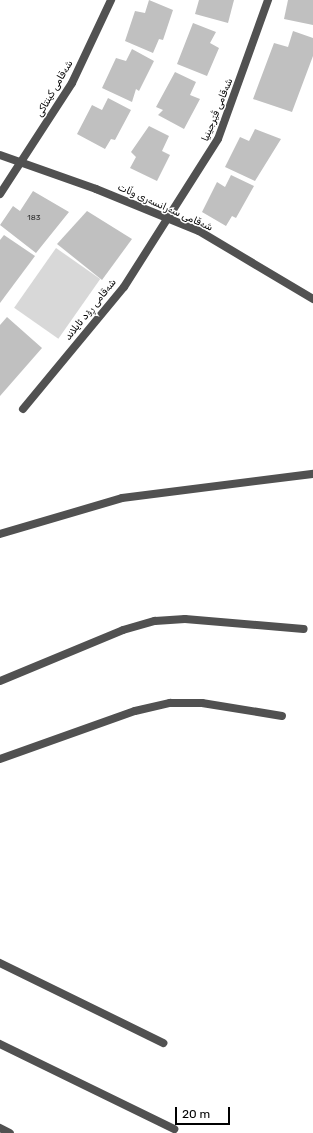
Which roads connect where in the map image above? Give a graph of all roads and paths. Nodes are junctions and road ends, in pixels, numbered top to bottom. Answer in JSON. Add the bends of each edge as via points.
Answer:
{"nodes":[{"id":1,"x":111,"y":0,"type":"edge"},
{"id":2,"x":268,"y":0,"type":"edge"},
{"id":3,"x":0,"y":156,"type":"edge"},
{"id":4,"x":21,"y":163,"type":"junction"},
{"id":5,"x":0,"y":194,"type":"edge"},
{"id":6,"x":169,"y":219,"type":"junction"},
{"id":7,"x":313,"y":299,"type":"edge"},
{"id":8,"x":23,"y":409,"type":"dead end"},
{"id":9,"x":313,"y":474,"type":"edge"},
{"id":10,"x":0,"y":534,"type":"edge"},
{"id":11,"x":304,"y":628,"type":"dead end"},
{"id":12,"x":0,"y":681,"type":"edge"},
{"id":13,"x":282,"y":716,"type":"dead end"},
{"id":14,"x":0,"y":759,"type":"edge"},
{"id":15,"x":0,"y":963,"type":"edge"},
{"id":16,"x":163,"y":1043,"type":"dead end"},
{"id":17,"x":0,"y":1044,"type":"edge"},
{"id":18,"x":0,"y":1128,"type":"edge"},
{"id":19,"x":174,"y":1129,"type":"dead end"},
{"id":20,"x":10,"y":1133,"type":"edge"}],
"edges":[{"from":1,"to":4,"type":"street","name":"شەقامی کینتاکی","via":[[72,83]]},
{"from":2,"to":6,"type":"street","name":"شەقامی ڤێرجینیا","via":[[218,139]]},
{"from":3,"to":4,"type":"street","name":"شەقامی سەرانسەری وڵات"},
{"from":4,"to":5,"type":"street","name":"شەقامی کینتاکی"},
{"from":4,"to":6,"type":"street","name":"شەقامی سەرانسەری وڵات"},
{"from":6,"to":7,"type":"street","name":"شەقامی سەرانسەری وڵات","via":[[199,231]]},
{"from":6,"to":8,"type":"street","name":"شەقامی ڕۆد ئایلاند","via":[[124,287]]},
{"from":9,"to":10,"type":"street","via":[[122,498]]},
{"from":11,"to":12,"type":"street","via":[[185,619],[155,621],[123,630]]},
{"from":13,"to":14,"type":"street","via":[[202,703],[170,703],[135,711]]},
{"from":15,"to":16,"type":"street"},
{"from":17,"to":19,"type":"street"},
{"from":18,"to":20,"type":"street"}]}
